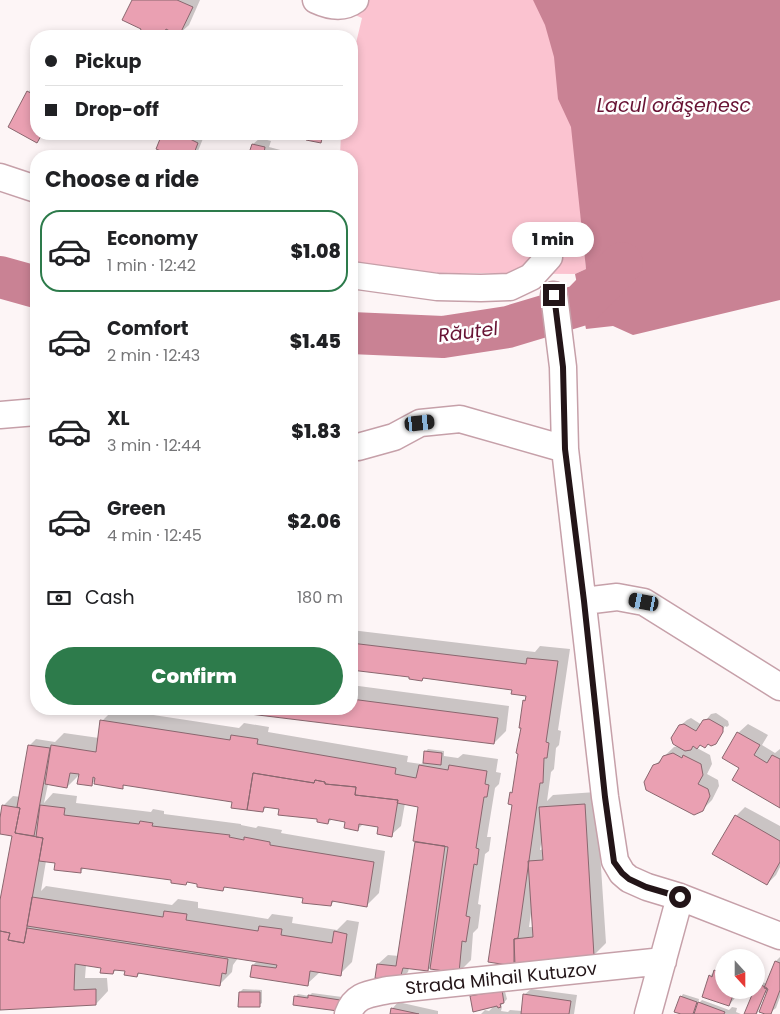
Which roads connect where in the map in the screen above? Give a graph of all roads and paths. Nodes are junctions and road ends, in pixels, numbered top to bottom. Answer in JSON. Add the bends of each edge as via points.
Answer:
{"nodes":[{"id":1,"x":316,"y":0,"type":"edge"},
{"id":2,"x":355,"y":0,"type":"edge"},
{"id":3,"x":0,"y":177,"type":"edge"},
{"id":4,"x":30,"y":187,"type":"edge"},
{"id":5,"x":550,"y":257,"type":"dead end"},
{"id":6,"x":358,"y":276,"type":"edge"},
{"id":7,"x":554,"y":295,"type":"dead end"},
{"id":8,"x":30,"y":412,"type":"edge"},
{"id":9,"x":0,"y":415,"type":"edge"},
{"id":10,"x":358,"y":447,"type":"edge"},
{"id":11,"x":565,"y":449,"type":"junction"},
{"id":12,"x":584,"y":601,"type":"junction"},
{"id":13,"x":780,"y":687,"type":"edge"},
{"id":14,"x":680,"y":897,"type":"junction"},
{"id":15,"x":780,"y":936,"type":"edge"},
{"id":16,"x":663,"y":961,"type":"junction"},
{"id":17,"x":348,"y":1014,"type":"edge"},
{"id":18,"x":648,"y":1014,"type":"edge"}],
"edges":[{"from":1,"to":2,"type":"street","via":[[335,7]]},
{"from":3,"to":4,"type":"street"},
{"from":5,"to":6,"type":"street","via":[[531,277],[510,287],[437,287]]},
{"from":7,"to":11,"type":"street","via":[[563,367]]},
{"from":8,"to":9,"type":"street"},
{"from":10,"to":11,"type":"street","via":[[394,437],[420,423],[460,419]]},
{"from":11,"to":12,"type":"street"},
{"from":12,"to":13,"type":"street","via":[[617,597],[644,602]]},
{"from":12,"to":14,"type":"street","via":[[614,862],[622,873],[646,887]]},
{"from":14,"to":15,"type":"street"},
{"from":14,"to":16,"type":"street"},
{"from":16,"to":17,"type":"street","name":"Strada Mihail Kutuzov","via":[[388,990],[357,999]]},
{"from":16,"to":18,"type":"street"}]}
